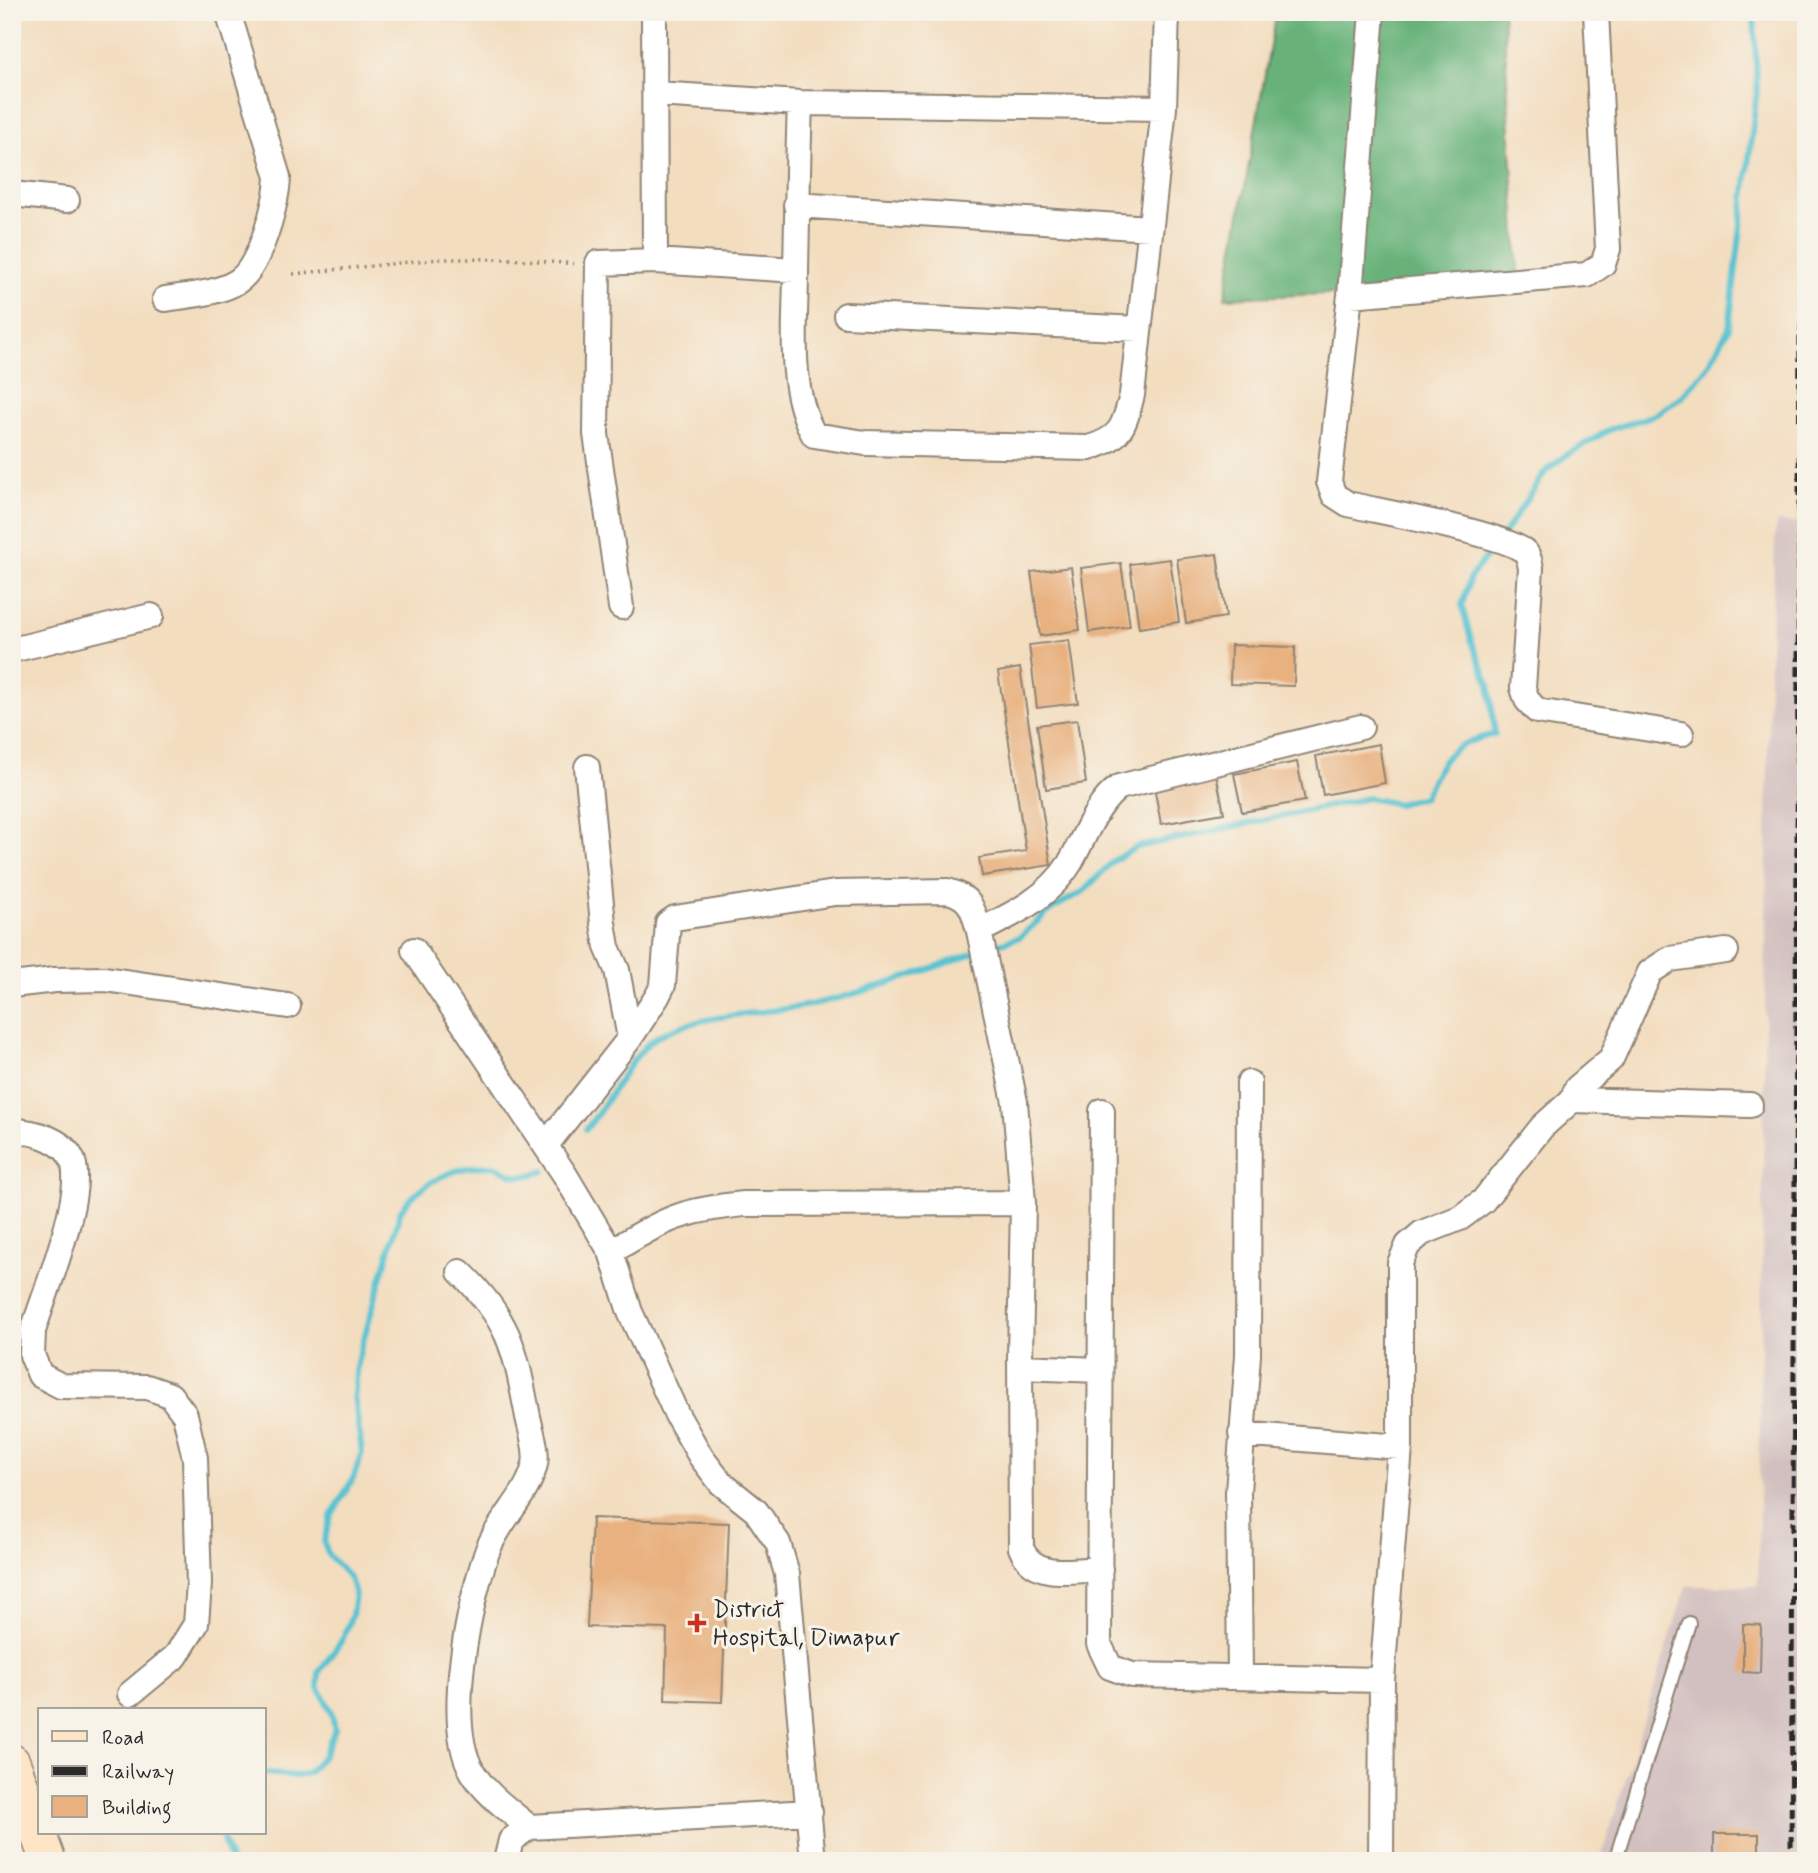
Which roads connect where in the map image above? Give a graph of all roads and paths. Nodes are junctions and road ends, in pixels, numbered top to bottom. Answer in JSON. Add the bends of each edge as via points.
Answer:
{"nodes":[{"id":1,"x":228,"y":12,"type":"edge"},
{"id":2,"x":654,"y":12,"type":"edge"},
{"id":3,"x":1167,"y":12,"type":"edge"},
{"id":4,"x":1372,"y":12,"type":"edge"},
{"id":5,"x":1596,"y":12,"type":"edge"},
{"id":6,"x":656,"y":94,"type":"junction"},
{"id":7,"x":800,"y":103,"type":"junction"},
{"id":8,"x":1164,"y":108,"type":"junction"},
{"id":9,"x":12,"y":194,"type":"edge"},
{"id":10,"x":67,"y":200,"type":"dead end"},
{"id":11,"x":796,"y":205,"type":"junction"},
{"id":12,"x":1150,"y":229,"type":"junction"},
{"id":13,"x":655,"y":261,"type":"junction"},
{"id":14,"x":598,"y":263,"type":"junction"},
{"id":15,"x":796,"y":270,"type":"junction"},
{"id":16,"x":293,"y":274,"type":"dead end"},
{"id":17,"x":1350,"y":295,"type":"junction"},
{"id":18,"x":165,"y":299,"type":"dead end"},
{"id":19,"x":846,"y":315,"type":"dead end"},
{"id":20,"x":1139,"y":329,"type":"junction"},
{"id":21,"x":621,"y":607,"type":"dead end"},
{"id":22,"x":151,"y":616,"type":"dead end"},
{"id":23,"x":12,"y":650,"type":"edge"},
{"id":24,"x":1361,"y":727,"type":"dead end"},
{"id":25,"x":1681,"y":734,"type":"dead end"},
{"id":26,"x":587,"y":767,"type":"dead end"},
{"id":27,"x":981,"y":936,"type":"junction"},
{"id":28,"x":414,"y":950,"type":"dead end"},
{"id":29,"x":1726,"y":951,"type":"dead end"},
{"id":30,"x":12,"y":985,"type":"edge"},
{"id":31,"x":288,"y":1006,"type":"dead end"},
{"id":32,"x":630,"y":1038,"type":"junction"},
{"id":33,"x":1249,"y":1083,"type":"dead end"},
{"id":34,"x":1572,"y":1100,"type":"junction"},
{"id":35,"x":1750,"y":1105,"type":"dead end"},
{"id":36,"x":1102,"y":1111,"type":"dead end"},
{"id":37,"x":12,"y":1131,"type":"edge"},
{"id":38,"x":546,"y":1145,"type":"junction"},
{"id":39,"x":1023,"y":1203,"type":"junction"},
{"id":40,"x":611,"y":1252,"type":"junction"},
{"id":41,"x":460,"y":1272,"type":"dead end"},
{"id":42,"x":1020,"y":1367,"type":"junction"},
{"id":43,"x":1100,"y":1370,"type":"junction"},
{"id":44,"x":1241,"y":1434,"type":"junction"},
{"id":45,"x":1400,"y":1447,"type":"junction"},
{"id":46,"x":1100,"y":1569,"type":"junction"},
{"id":47,"x":1689,"y":1623,"type":"dead end"},
{"id":48,"x":1240,"y":1675,"type":"junction"},
{"id":49,"x":1382,"y":1680,"type":"junction"},
{"id":50,"x":130,"y":1694,"type":"dead end"},
{"id":51,"x":12,"y":1762,"type":"edge"},
{"id":52,"x":810,"y":1812,"type":"junction"},
{"id":53,"x":528,"y":1827,"type":"junction"},
{"id":54,"x":38,"y":1834,"type":"edge"},
{"id":55,"x":38,"y":1834,"type":"edge"},
{"id":56,"x":48,"y":1861,"type":"edge"},
{"id":57,"x":506,"y":1861,"type":"edge"},
{"id":58,"x":813,"y":1861,"type":"edge"},
{"id":59,"x":1381,"y":1861,"type":"edge"},
{"id":60,"x":1615,"y":1861,"type":"edge"}],
"edges":[{"from":1,"to":18,"type":"street","via":[[278,177],[278,197],[253,264],[241,280],[224,289]]},
{"from":2,"to":6,"type":"street"},
{"from":3,"to":8,"type":"street"},
{"from":4,"to":17,"type":"street"},
{"from":5,"to":17,"type":"street","via":[[1608,249],[1602,264],[1587,275]]},
{"from":6,"to":7,"type":"street"},
{"from":6,"to":13,"type":"street"},
{"from":7,"to":8,"type":"street"},
{"from":7,"to":11,"type":"street"},
{"from":8,"to":12,"type":"street"},
{"from":9,"to":10,"type":"street"},
{"from":11,"to":12,"type":"street"},
{"from":11,"to":15,"type":"street"},
{"from":12,"to":20,"type":"street"},
{"from":13,"to":14,"type":"street"},
{"from":13,"to":15,"type":"street"},
{"from":14,"to":16,"type":"path","via":[[439,259]]},
{"from":14,"to":21,"type":"street","via":[[596,434]]},
{"from":15,"to":20,"type":"street","via":[[798,395],[814,435],[835,440],[1089,448],[1109,442],[1124,426]]},
{"from":17,"to":25,"type":"street","via":[[1328,482],[1334,495],[1348,504],[1489,537],[1526,552],[1531,568],[1523,688],[1537,711]]},
{"from":19,"to":20,"type":"street"},
{"from":22,"to":23,"type":"street"},
{"from":24,"to":27,"type":"street","via":[[1119,787],[1104,798],[1068,866],[1045,892]]},
{"from":26,"to":32,"type":"street","via":[[603,923]]},
{"from":27,"to":32,"type":"street","via":[[972,904],[963,895],[948,891],[835,893],[675,918],[668,923],[663,985]]},
{"from":27,"to":39,"type":"street","via":[[1015,1102]]},
{"from":28,"to":38,"type":"street"},
{"from":29,"to":34,"type":"street","via":[[1670,959],[1650,972],[1611,1059],[1577,1088]]},
{"from":30,"to":31,"type":"street","via":[[105,979]]},
{"from":32,"to":38,"type":"street"},
{"from":33,"to":44,"type":"street","via":[[1248,1355]]},
{"from":34,"to":35,"type":"street"},
{"from":34,"to":45,"type":"street","via":[[1542,1127],[1483,1200],[1460,1218],[1422,1233],[1408,1245],[1401,1263]]},
{"from":36,"to":43,"type":"street"},
{"from":37,"to":50,"type":"street","via":[[56,1141],[73,1162],[76,1190],[33,1331],[32,1355],[40,1375],[61,1386],[147,1387],[170,1395],[185,1415],[195,1458],[196,1624],[176,1656]]},
{"from":38,"to":40,"type":"street"},
{"from":39,"to":40,"type":"street","via":[[701,1208],[657,1223]]},
{"from":39,"to":42,"type":"street"},
{"from":40,"to":52,"type":"street","via":[[630,1312],[701,1457],[721,1483],[756,1511],[778,1543],[787,1574]]},
{"from":41,"to":53,"type":"street","via":[[488,1298],[505,1325],[516,1355],[536,1460],[531,1482],[487,1550],[459,1685],[461,1739],[472,1770]]},
{"from":42,"to":43,"type":"street"},
{"from":42,"to":46,"type":"street","via":[[1021,1548],[1036,1568]]},
{"from":43,"to":46,"type":"street"},
{"from":44,"to":45,"type":"street"},
{"from":44,"to":48,"type":"street"},
{"from":45,"to":49,"type":"street"},
{"from":46,"to":48,"type":"street","via":[[1099,1644],[1110,1667],[1132,1675]]},
{"from":47,"to":60,"type":"lane"},
{"from":48,"to":49,"type":"street"},
{"from":49,"to":59,"type":"street"},
{"from":51,"to":54,"type":"main road"},
{"from":52,"to":53,"type":"street"},
{"from":52,"to":58,"type":"street"},
{"from":53,"to":57,"type":"street","via":[[511,1840]]},
{"from":55,"to":56,"type":"main road"}]}
